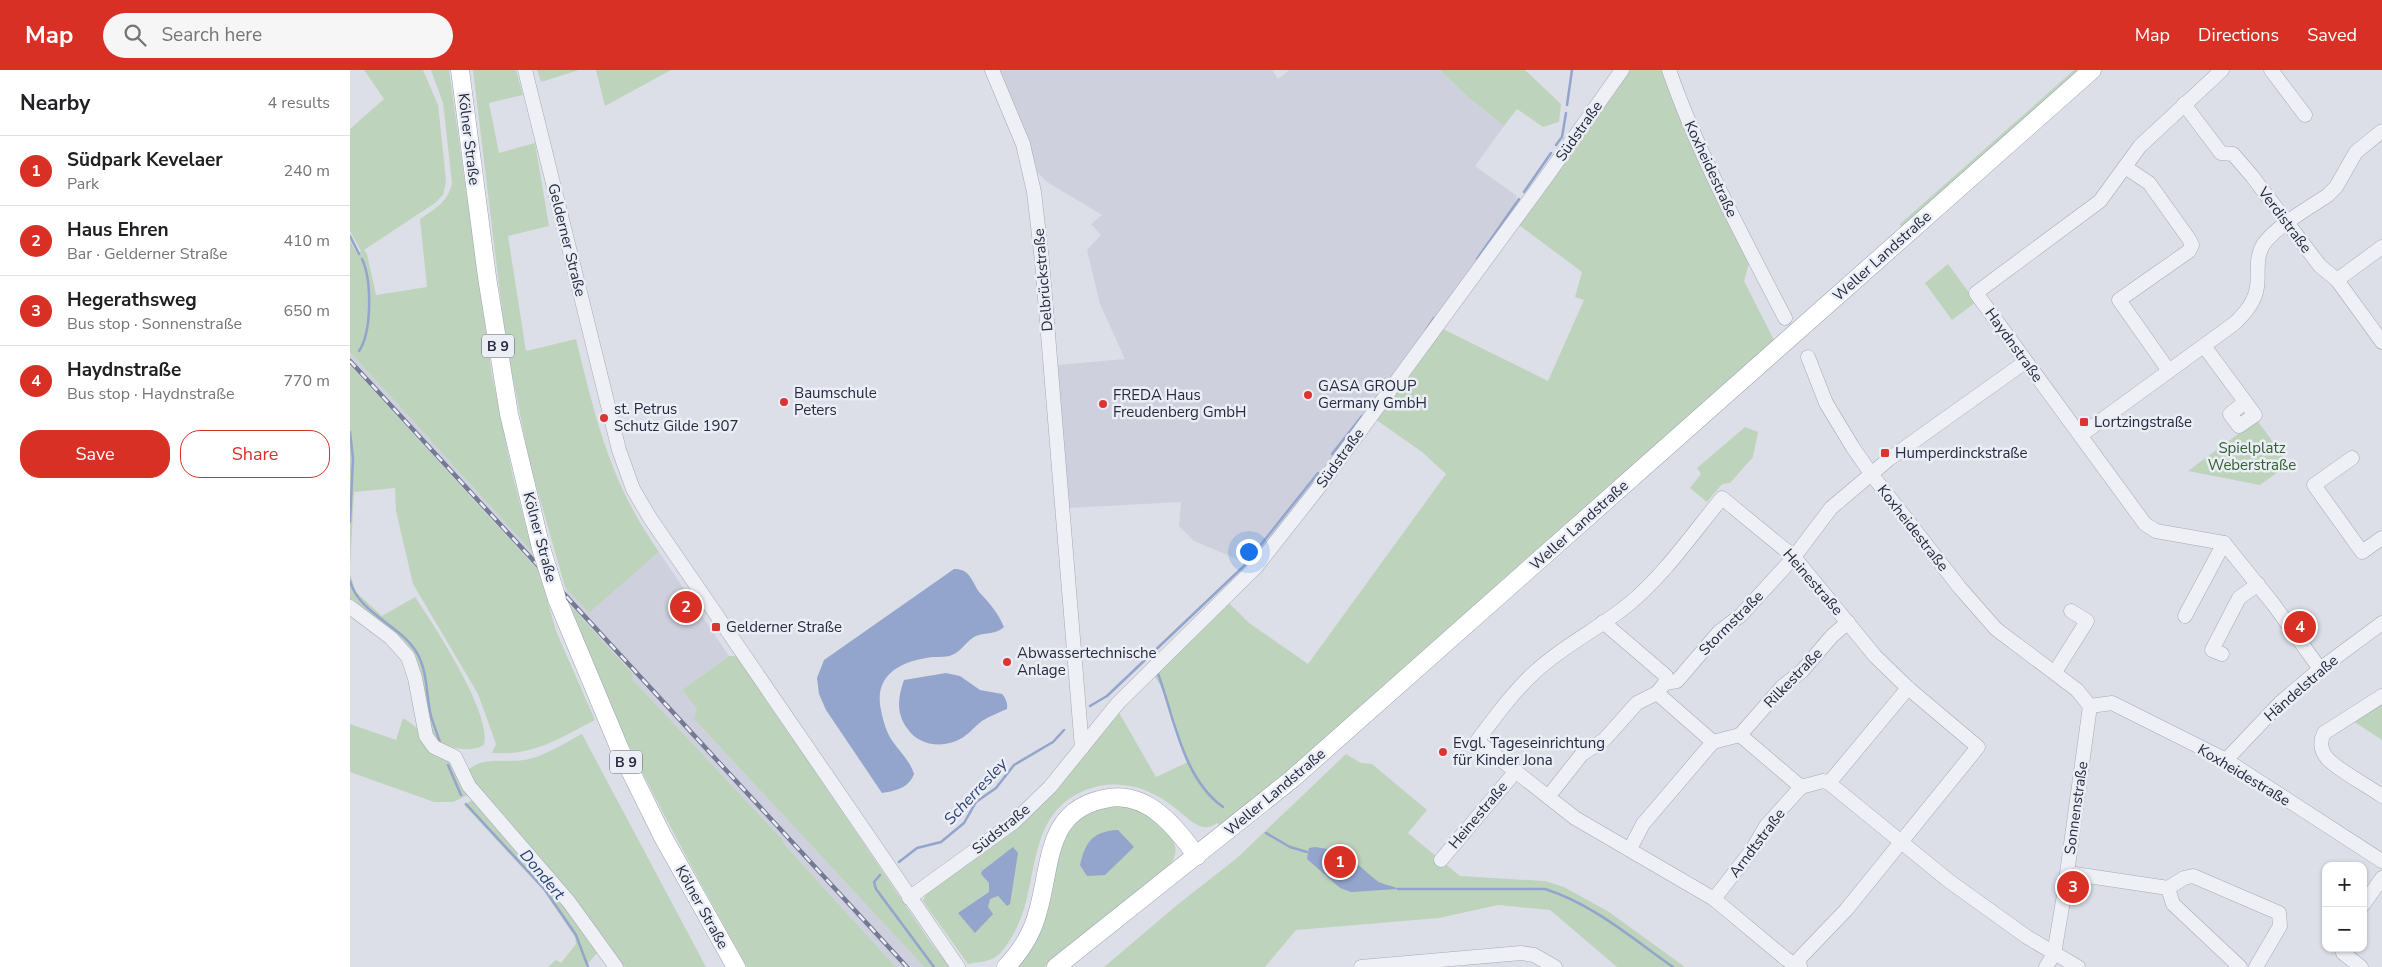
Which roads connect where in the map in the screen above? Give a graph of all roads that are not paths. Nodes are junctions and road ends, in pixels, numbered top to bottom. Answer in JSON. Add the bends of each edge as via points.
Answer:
{"nodes":[{"id":1,"x":460,"y":70,"type":"edge"},
{"id":2,"x":525,"y":70,"type":"edge"},
{"id":3,"x":992,"y":70,"type":"edge"},
{"id":4,"x":1622,"y":70,"type":"edge"},
{"id":5,"x":1669,"y":70,"type":"edge"},
{"id":6,"x":2092,"y":70,"type":"edge"},
{"id":7,"x":2222,"y":70,"type":"edge"},
{"id":8,"x":2271,"y":70,"type":"edge"},
{"id":9,"x":2184,"y":104,"type":"junction"},
{"id":10,"x":2304,"y":115,"type":"dead end"},
{"id":11,"x":2382,"y":131,"type":"edge"},
{"id":12,"x":2125,"y":167,"type":"junction"},
{"id":13,"x":2287,"y":224,"type":"junction"},
{"id":14,"x":2382,"y":247,"type":"edge"},
{"id":15,"x":2337,"y":280,"type":"junction"},
{"id":16,"x":1785,"y":318,"type":"dead end"},
{"id":17,"x":2382,"y":342,"type":"edge"},
{"id":18,"x":2204,"y":346,"type":"junction"},
{"id":19,"x":1808,"y":356,"type":"dead end"},
{"id":20,"x":2025,"y":362,"type":"junction"},
{"id":21,"x":2169,"y":371,"type":"junction"},
{"id":22,"x":2245,"y":402,"type":"dead end"},
{"id":23,"x":2081,"y":435,"type":"junction"},
{"id":24,"x":2352,"y":458,"type":"dead end"},
{"id":25,"x":1872,"y":475,"type":"junction"},
{"id":26,"x":2382,"y":538,"type":"edge"},
{"id":27,"x":2224,"y":543,"type":"junction"},
{"id":28,"x":1794,"y":557,"type":"junction"},
{"id":29,"x":2258,"y":584,"type":"junction"},
{"id":30,"x":350,"y":607,"type":"edge"},
{"id":31,"x":2070,"y":611,"type":"dead end"},
{"id":32,"x":2185,"y":616,"type":"dead end"},
{"id":33,"x":1603,"y":622,"type":"junction"},
{"id":34,"x":1848,"y":622,"type":"junction"},
{"id":35,"x":2382,"y":623,"type":"edge"},
{"id":36,"x":2222,"y":654,"type":"dead end"},
{"id":37,"x":2320,"y":669,"type":"junction"},
{"id":38,"x":2054,"y":672,"type":"junction"},
{"id":39,"x":1661,"y":688,"type":"junction"},
{"id":40,"x":1908,"y":688,"type":"junction"},
{"id":41,"x":2382,"y":696,"type":"edge"},
{"id":42,"x":2090,"y":706,"type":"junction"},
{"id":43,"x":1740,"y":735,"type":"junction"},
{"id":44,"x":1713,"y":742,"type":"junction"},
{"id":45,"x":1082,"y":748,"type":"junction"},
{"id":46,"x":2226,"y":760,"type":"junction"},
{"id":47,"x":1516,"y":771,"type":"junction"},
{"id":48,"x":1828,"y":783,"type":"junction"},
{"id":49,"x":1801,"y":787,"type":"junction"},
{"id":50,"x":2382,"y":796,"type":"edge"},
{"id":51,"x":1548,"y":797,"type":"junction"},
{"id":52,"x":1900,"y":841,"type":"junction"},
{"id":53,"x":1630,"y":849,"type":"junction"},
{"id":54,"x":1197,"y":856,"type":"junction"},
{"id":55,"x":1441,"y":860,"type":"dead end"},
{"id":56,"x":2382,"y":861,"type":"edge"},
{"id":57,"x":2068,"y":873,"type":"junction"},
{"id":58,"x":2382,"y":878,"type":"edge"},
{"id":59,"x":2168,"y":888,"type":"junction"},
{"id":60,"x":909,"y":898,"type":"junction"},
{"id":61,"x":1714,"y":899,"type":"junction"},
{"id":62,"x":2367,"y":899,"type":"edge"},
{"id":63,"x":2344,"y":952,"type":"edge"},
{"id":64,"x":2054,"y":954,"type":"junction"},
{"id":65,"x":616,"y":967,"type":"edge"},
{"id":66,"x":736,"y":967,"type":"edge"},
{"id":67,"x":958,"y":967,"type":"edge"},
{"id":68,"x":1006,"y":967,"type":"edge"},
{"id":69,"x":1056,"y":967,"type":"edge"},
{"id":70,"x":1360,"y":967,"type":"edge"},
{"id":71,"x":1555,"y":967,"type":"edge"},
{"id":72,"x":1800,"y":967,"type":"edge"},
{"id":73,"x":2046,"y":967,"type":"edge"},
{"id":74,"x":2078,"y":967,"type":"edge"},
{"id":75,"x":2240,"y":967,"type":"edge"},
{"id":76,"x":2256,"y":967,"type":"edge"},
{"id":77,"x":2361,"y":967,"type":"edge"}],
"edges":[{"from":1,"to":66,"type":"main road","name":"Kölner Straße","number":"B 9","bridge":true,"via":[[487,278],[509,414],[556,599],[625,761],[663,837]]},
{"from":2,"to":60,"type":"street","name":"Gelderner Straße","via":[[619,450],[633,489]]},
{"from":3,"to":45,"type":"street","name":"Delbrückstraße","via":[[1023,144],[1034,192]]},
{"from":4,"to":45,"type":"street","name":"Südstraße","via":[[1319,487],[1256,567],[1147,672]]},
{"from":5,"to":16,"type":"street","name":"Koxheidestraße","via":[[1681,105],[1720,191]]},
{"from":6,"to":54,"type":"main road","name":"Weller Landstraße","via":[[1292,778]]},
{"from":7,"to":9,"type":"street"},
{"from":8,"to":10,"type":"street"},
{"from":9,"to":12,"type":"street","via":[[2140,146]]},
{"from":9,"to":13,"type":"street","name":"Verdistraße","via":[[2221,153],[2233,154],[2252,176]]},
{"from":11,"to":13,"type":"street","via":[[2356,152],[2328,195]]},
{"from":12,"to":20,"type":"street","name":"Haydnstraße","via":[[2100,201],[1976,293]]},
{"from":12,"to":21,"type":"street","via":[[2149,183],[2192,246],[2119,300]]},
{"from":13,"to":15,"type":"street","name":"Verdistraße","via":[[2320,266]]},
{"from":13,"to":18,"type":"street","via":[[2270,236],[2262,247],[2252,303],[2235,323]]},
{"from":14,"to":15,"type":"street"},
{"from":15,"to":17,"type":"street","name":"Verdistraße"},
{"from":18,"to":21,"type":"street"},
{"from":18,"to":22,"type":"street"},
{"from":19,"to":25,"type":"street","name":"Koxheidestraße","via":[[1826,403]]},
{"from":20,"to":23,"type":"street","name":"Haydnstraße"},
{"from":20,"to":25,"type":"street","via":[[1889,459]]},
{"from":21,"to":23,"type":"street"},
{"from":23,"to":27,"type":"street","name":"Haydnstraße","via":[[2145,524],[2156,531]]},
{"from":24,"to":26,"type":"street","via":[[2314,485],[2362,552]]},
{"from":25,"to":28,"type":"street","name":"Stormstraße","via":[[1831,508]]},
{"from":25,"to":38,"type":"street","name":"Koxheidestraße","via":[[1996,629]]},
{"from":27,"to":29,"type":"street"},
{"from":27,"to":32,"type":"street"},
{"from":28,"to":33,"type":"street","name":"Heinestraße","via":[[1722,498],[1649,584],[1629,604]]},
{"from":28,"to":34,"type":"street","name":"Heinestraße"},
{"from":28,"to":39,"type":"street","name":"Stormstraße","via":[[1741,615],[1719,632],[1677,681]]},
{"from":29,"to":36,"type":"street","via":[[2239,598],[2212,650]]},
{"from":29,"to":37,"type":"street"},
{"from":30,"to":65,"type":"street","via":[[391,638],[408,657],[426,736],[434,747],[455,757],[469,786],[569,902]]},
{"from":31,"to":38,"type":"street","via":[[2087,621]]},
{"from":33,"to":39,"type":"street","via":[[1666,676]]},
{"from":33,"to":47,"type":"street","name":"Heinestraße","via":[[1536,671],[1477,741]]},
{"from":34,"to":40,"type":"street","name":"Heinestraße","via":[[1875,656]]},
{"from":34,"to":43,"type":"street","name":"Rilkestraße","via":[[1802,671],[1782,687]]},
{"from":35,"to":37,"type":"street","name":"Händelstraße"},
{"from":37,"to":46,"type":"street","name":"Händelstraße","via":[[2281,702]]},
{"from":38,"to":42,"type":"street","name":"Koxheidestraße","via":[[2077,690]]},
{"from":39,"to":44,"type":"street"},
{"from":39,"to":51,"type":"street","name":"Stormstraße","via":[[1637,703],[1604,740],[1582,754]]},
{"from":40,"to":48,"type":"street"},
{"from":40,"to":52,"type":"street","name":"Heinestraße","via":[[1978,747]]},
{"from":41,"to":50,"type":"street","via":[[2324,732],[2321,748],[2327,759]]},
{"from":42,"to":46,"type":"street","name":"Koxheidestraße","via":[[2112,703]]},
{"from":42,"to":57,"type":"street","name":"Sonnenstraße"},
{"from":43,"to":44,"type":"street"},
{"from":43,"to":49,"type":"street"},
{"from":44,"to":53,"type":"street","via":[[1643,824]]},
{"from":45,"to":60,"type":"street","name":"Südstraße","via":[[1050,787],[1014,822]]},
{"from":46,"to":56,"type":"street","name":"Koxheidestraße"},
{"from":47,"to":51,"type":"street","name":"Heinestraße"},
{"from":47,"to":55,"type":"street","name":"Heinestraße"},
{"from":48,"to":49,"type":"street","via":[[1823,781]]},
{"from":48,"to":52,"type":"street"},
{"from":49,"to":61,"type":"street","name":"Arndtstraße","via":[[1766,826],[1752,850]]},
{"from":51,"to":53,"type":"street","name":"Heinestraße","via":[[1575,818]]},
{"from":52,"to":64,"type":"street","via":[[1949,882]]},
{"from":52,"to":72,"type":"street","name":"Heinestraße","via":[[1846,910],[1799,959]]},
{"from":53,"to":61,"type":"street","name":"Heinestraße"},
{"from":54,"to":68,"type":"main road","via":[[1168,820],[1139,801],[1113,797],[1077,809],[1061,826],[1051,845],[1034,923],[1022,948]]},
{"from":54,"to":69,"type":"main road","name":"Weller Landstraße"},
{"from":57,"to":59,"type":"street"},
{"from":57,"to":64,"type":"street","name":"Sonnenstraße"},
{"from":58,"to":62,"type":"street"},
{"from":59,"to":75,"type":"street","via":[[2173,904]]},
{"from":59,"to":76,"type":"street","via":[[2192,876],[2279,913],[2280,926]]},
{"from":60,"to":67,"type":"street","name":"Gelderner Straße"},
{"from":61,"to":72,"type":"street","name":"Heinestraße"},
{"from":63,"to":77,"type":"street"},
{"from":64,"to":73,"type":"street","name":"Sonnenstraße"},
{"from":64,"to":74,"type":"street"},
{"from":70,"to":71,"type":"street","via":[[1521,953],[1534,954]]}]}
